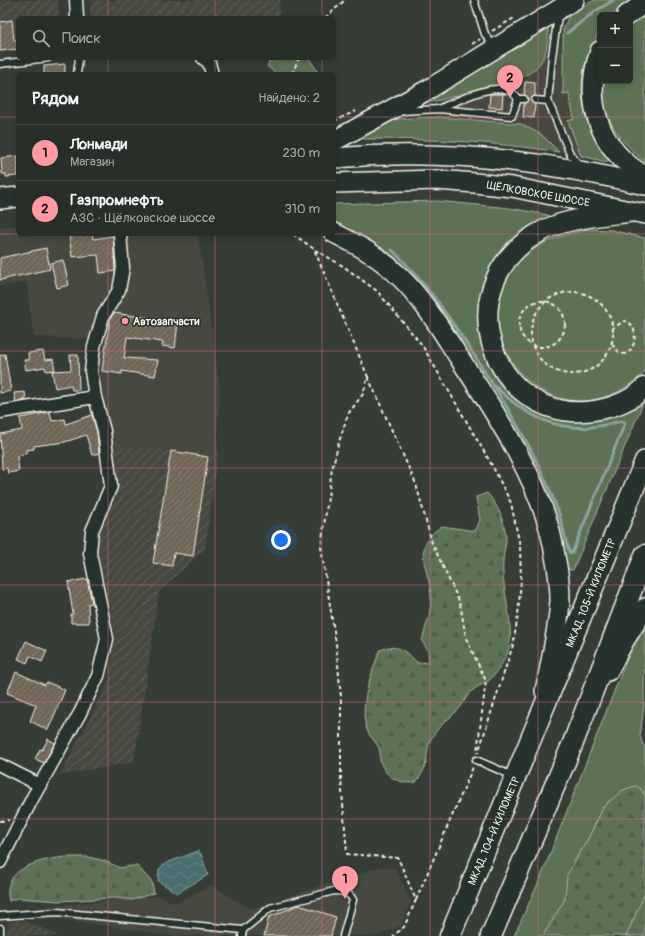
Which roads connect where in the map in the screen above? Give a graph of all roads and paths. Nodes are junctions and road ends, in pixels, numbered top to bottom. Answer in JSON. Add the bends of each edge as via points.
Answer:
{"nodes":[{"id":1,"x":76,"y":0,"type":"edge"},
{"id":2,"x":345,"y":0,"type":"edge"},
{"id":3,"x":474,"y":0,"type":"edge"},
{"id":4,"x":567,"y":3,"type":"edge"},
{"id":5,"x":645,"y":3,"type":"edge"},
{"id":6,"x":632,"y":12,"type":"edge"},
{"id":7,"x":77,"y":16,"type":"edge"},
{"id":8,"x":327,"y":16,"type":"edge"},
{"id":9,"x":518,"y":16,"type":"dead end"},
{"id":10,"x":490,"y":41,"type":"junction"},
{"id":11,"x":466,"y":48,"type":"dead end"},
{"id":12,"x":32,"y":60,"type":"edge"},
{"id":13,"x":79,"y":60,"type":"edge"},
{"id":14,"x":205,"y":60,"type":"edge"},
{"id":15,"x":298,"y":60,"type":"edge"},
{"id":16,"x":597,"y":60,"type":"edge"},
{"id":17,"x":0,"y":64,"type":"edge"},
{"id":18,"x":77,"y":72,"type":"edge"},
{"id":19,"x":211,"y":72,"type":"edge"},
{"id":20,"x":293,"y":72,"type":"edge"},
{"id":21,"x":535,"y":100,"type":"dead end"},
{"id":22,"x":548,"y":101,"type":"junction"},
{"id":23,"x":361,"y":108,"type":"dead end"},
{"id":24,"x":439,"y":109,"type":"junction"},
{"id":25,"x":390,"y":112,"type":"junction"},
{"id":26,"x":336,"y":120,"type":"edge"},
{"id":27,"x":336,"y":141,"type":"edge"},
{"id":28,"x":336,"y":158,"type":"edge"},
{"id":29,"x":590,"y":172,"type":"junction"},
{"id":30,"x":645,"y":176,"type":"edge"},
{"id":31,"x":336,"y":182,"type":"edge"},
{"id":32,"x":645,"y":185,"type":"edge"},
{"id":33,"x":16,"y":197,"type":"edge"},
{"id":34,"x":0,"y":199,"type":"edge"},
{"id":35,"x":16,"y":210,"type":"edge"},
{"id":36,"x":0,"y":212,"type":"edge"},
{"id":37,"x":638,"y":213,"type":"edge"},
{"id":38,"x":336,"y":234,"type":"edge"},
{"id":39,"x":120,"y":236,"type":"edge"},
{"id":40,"x":296,"y":236,"type":"edge"},
{"id":41,"x":314,"y":249,"type":"junction"},
{"id":42,"x":546,"y":301,"type":"junction"},
{"id":43,"x":634,"y":323,"type":"dead end"},
{"id":44,"x":613,"y":328,"type":"junction"},
{"id":45,"x":612,"y":344,"type":"junction"},
{"id":46,"x":533,"y":345,"type":"junction"},
{"id":47,"x":634,"y":352,"type":"dead end"},
{"id":48,"x":368,"y":376,"type":"junction"},
{"id":49,"x":645,"y":387,"type":"edge"},
{"id":50,"x":95,"y":397,"type":"junction"},
{"id":51,"x":0,"y":412,"type":"edge"},
{"id":52,"x":645,"y":461,"type":"edge"},
{"id":53,"x":645,"y":555,"type":"edge"},
{"id":54,"x":645,"y":608,"type":"edge"},
{"id":55,"x":538,"y":726,"type":"junction"},
{"id":56,"x":573,"y":743,"type":"junction"},
{"id":57,"x":476,"y":760,"type":"junction"},
{"id":58,"x":0,"y":765,"type":"edge"},
{"id":59,"x":516,"y":777,"type":"junction"},
{"id":60,"x":40,"y":785,"type":"junction"},
{"id":61,"x":0,"y":862,"type":"edge"},
{"id":62,"x":416,"y":900,"type":"junction"},
{"id":63,"x":0,"y":916,"type":"edge"},
{"id":64,"x":0,"y":928,"type":"edge"},
{"id":65,"x":243,"y":933,"type":"edge"},
{"id":66,"x":0,"y":934,"type":"edge"},
{"id":67,"x":343,"y":936,"type":"edge"},
{"id":68,"x":393,"y":936,"type":"edge"},
{"id":69,"x":450,"y":936,"type":"edge"},
{"id":70,"x":491,"y":936,"type":"edge"}],
"edges":[{"from":1,"to":7,"type":"street"},
{"from":2,"to":8,"type":"path"},
{"from":3,"to":10,"type":"lane"},
{"from":4,"to":10,"type":"main road"},
{"from":4,"to":22,"type":"lane","via":[[556,22]]},
{"from":5,"to":6,"type":"main road"},
{"from":9,"to":10,"type":"path"},
{"from":10,"to":11,"type":"path"},
{"from":10,"to":25,"type":"main road"},
{"from":12,"to":17,"type":"lane"},
{"from":13,"to":18,"type":"lane"},
{"from":14,"to":19,"type":"street"},
{"from":15,"to":20,"type":"path"},
{"from":16,"to":30,"type":"main road","via":[[592,88],[594,108],[600,127],[623,159]]},
{"from":21,"to":22,"type":"lane"},
{"from":22,"to":29,"type":"lane","via":[[570,154]]},
{"from":23,"to":26,"type":"path"},
{"from":24,"to":24,"type":"lane","via":[[471,94],[496,89],[510,91],[521,99],[512,116]]},
{"from":24,"to":25,"type":"lane"},
{"from":25,"to":27,"type":"main road"},
{"from":28,"to":29,"type":"main road","via":[[442,156],[502,159]]},
{"from":29,"to":32,"type":"main road"},
{"from":31,"to":37,"type":"main road","name":"ЩЁЛКОВСКОЕ ШОССЕ","via":[[437,180],[475,183],[512,187]]},
{"from":33,"to":34,"type":"main road"},
{"from":35,"to":36,"type":"main road"},
{"from":37,"to":49,"type":"main road","via":[[584,218],[536,234],[521,245],[508,258],[493,285],[487,308],[487,327],[498,362],[508,377],[531,397],[553,408],[590,412],[608,408],[625,402]]},
{"from":38,"to":55,"type":"main road","via":[[384,261],[400,276],[429,312],[527,470],[546,517],[555,555],[560,600],[554,650]]},
{"from":39,"to":50,"type":"street","via":[[123,268],[119,290],[103,316],[94,347],[91,372]]},
{"from":40,"to":41,"type":"path"},
{"from":41,"to":48,"type":"path"},
{"from":41,"to":57,"type":"path","via":[[377,291],[422,345],[511,503],[520,546],[518,615],[513,645]]},
{"from":42,"to":44,"type":"path","via":[[566,293],[589,296],[602,305]]},
{"from":42,"to":46,"type":"path","via":[[532,324]]},
{"from":42,"to":46,"type":"path","via":[[529,304],[519,318],[522,336]]},
{"from":42,"to":46,"type":"path","via":[[561,312],[564,317],[564,329],[554,343],[542,347]]},
{"from":43,"to":44,"type":"path","via":[[624,321]]},
{"from":44,"to":45,"type":"path"},
{"from":45,"to":46,"type":"path","via":[[606,357],[594,368],[571,374],[548,366]]},
{"from":45,"to":47,"type":"path","via":[[624,353]]},
{"from":48,"to":57,"type":"path","via":[[416,484],[432,543],[460,603],[466,638],[486,681]]},
{"from":48,"to":62,"type":"path","via":[[363,394],[348,414],[339,442],[332,469],[321,547],[336,644],[341,697],[341,779],[347,854],[398,858]]},
{"from":50,"to":51,"type":"street"},
{"from":50,"to":60,"type":"street","via":[[104,431],[111,486],[92,531],[90,554],[107,639],[98,676]]},
{"from":52,"to":55,"type":"highway","name":"МКАД, 105-Й КИЛОМЕТР"},
{"from":53,"to":56,"type":"highway"},
{"from":54,"to":56,"type":"main road","via":[[624,641]]},
{"from":55,"to":59,"type":"highway","name":"МКАД, 104-Й КИЛОМЕТР"},
{"from":56,"to":70,"type":"highway"},
{"from":57,"to":59,"type":"lane"},
{"from":57,"to":62,"type":"path"},
{"from":58,"to":60,"type":"street"},
{"from":59,"to":69,"type":"highway","name":"МКАД, 104-Й КИЛОМЕТР"},
{"from":60,"to":61,"type":"street"},
{"from":62,"to":68,"type":"path","via":[[404,927]]},
{"from":63,"to":65,"type":"lane","via":[[57,912]]},
{"from":64,"to":66,"type":"lane"},
{"from":65,"to":67,"type":"lane","via":[[270,908],[334,890],[351,895],[353,900]]}]}
